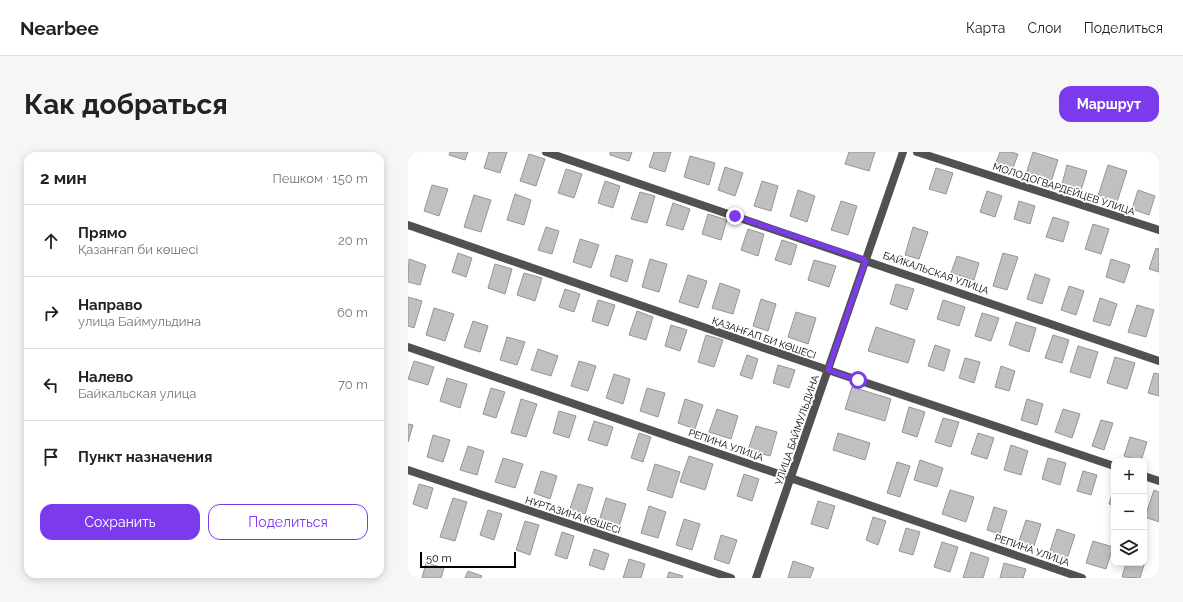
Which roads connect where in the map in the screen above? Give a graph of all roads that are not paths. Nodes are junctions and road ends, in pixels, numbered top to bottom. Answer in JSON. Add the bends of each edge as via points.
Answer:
{"nodes":[{"id":1,"x":546,"y":152,"type":"edge"},
{"id":2,"x":903,"y":152,"type":"edge"},
{"id":3,"x":917,"y":152,"type":"edge"},
{"id":4,"x":408,"y":225,"type":"edge"},
{"id":5,"x":1159,"y":230,"type":"edge"},
{"id":6,"x":866,"y":260,"type":"junction"},
{"id":7,"x":408,"y":346,"type":"edge"},
{"id":8,"x":1159,"y":361,"type":"edge"},
{"id":9,"x":828,"y":370,"type":"junction"},
{"id":10,"x":1111,"y":465,"type":"edge"},
{"id":11,"x":408,"y":470,"type":"edge"},
{"id":12,"x":1147,"y":477,"type":"edge"},
{"id":13,"x":791,"y":478,"type":"junction"},
{"id":14,"x":1159,"y":481,"type":"edge"},
{"id":15,"x":732,"y":578,"type":"edge"},
{"id":16,"x":756,"y":578,"type":"edge"},
{"id":17,"x":1082,"y":578,"type":"edge"}],
"edges":[{"from":1,"to":6,"type":"street","name":"БАЙКАЛЬСКАЯ УЛИЦА"},
{"from":2,"to":6,"type":"street","name":"УЛИЦА БАЙМУЛЬДИНА"},
{"from":3,"to":5,"type":"street","name":"МОЛОДОГВАРДЕЙЦЕВ УЛИЦА"},
{"from":4,"to":9,"type":"street","name":"ҚАЗАНҒАП БИ КӨШЕСІ"},
{"from":6,"to":8,"type":"street","name":"БАЙКАЛЬСКАЯ УЛИЦА"},
{"from":6,"to":9,"type":"street","name":"УЛИЦА БАЙМУЛЬДИНА"},
{"from":7,"to":13,"type":"street","name":"РЕПИНА УЛИЦА"},
{"from":9,"to":10,"type":"street","name":"ҚАЗАНҒАП БИ КӨШЕСІ"},
{"from":9,"to":13,"type":"street","name":"УЛИЦА БАЙМУЛЬДИНА"},
{"from":11,"to":15,"type":"street","name":"НҰРТАЗИНА КӨШЕСІ"},
{"from":12,"to":14,"type":"street"},
{"from":13,"to":16,"type":"street","name":"УЛИЦА БАЙМУЛЬДИНА"},
{"from":13,"to":17,"type":"street","name":"РЕПИНА УЛИЦА"}]}
